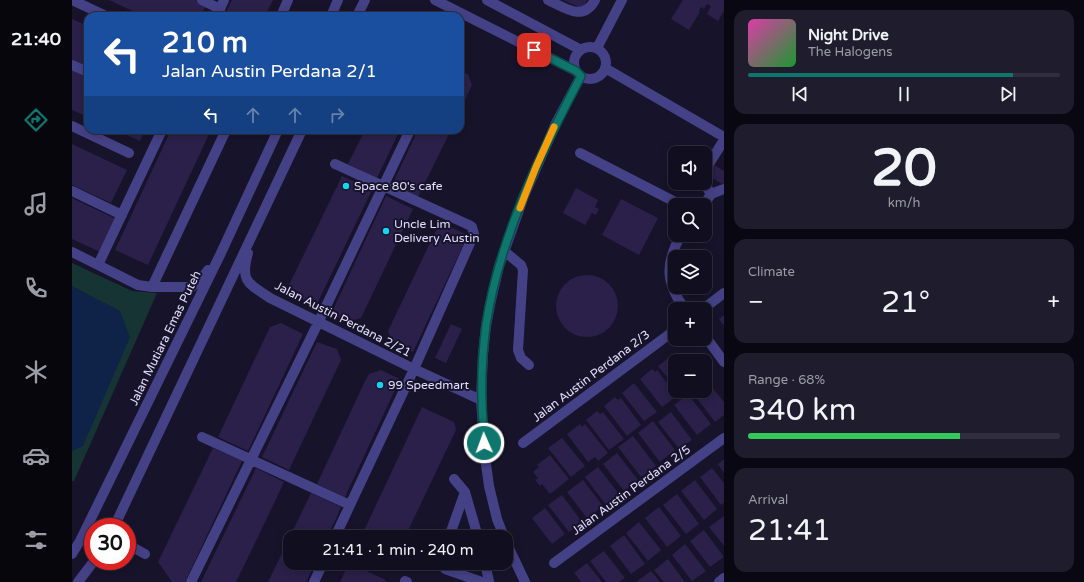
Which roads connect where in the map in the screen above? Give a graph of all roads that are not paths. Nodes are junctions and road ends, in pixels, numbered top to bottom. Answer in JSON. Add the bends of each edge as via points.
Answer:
{"nodes":[{"id":1,"x":72,"y":0,"type":"edge"},
{"id":2,"x":202,"y":0,"type":"edge"},
{"id":3,"x":288,"y":0,"type":"edge"},
{"id":4,"x":338,"y":0,"type":"edge"},
{"id":5,"x":365,"y":0,"type":"edge"},
{"id":6,"x":369,"y":0,"type":"edge"},
{"id":7,"x":435,"y":0,"type":"edge"},
{"id":8,"x":487,"y":0,"type":"edge"},
{"id":9,"x":548,"y":0,"type":"edge"},
{"id":10,"x":594,"y":0,"type":"edge"},
{"id":11,"x":622,"y":0,"type":"edge"},
{"id":12,"x":220,"y":8,"type":"edge"},
{"id":13,"x":98,"y":12,"type":"edge"},
{"id":14,"x":283,"y":12,"type":"edge"},
{"id":15,"x":333,"y":12,"type":"edge"},
{"id":16,"x":359,"y":12,"type":"edge"},
{"id":17,"x":360,"y":12,"type":"edge"},
{"id":18,"x":459,"y":12,"type":"edge"},
{"id":19,"x":464,"y":15,"type":"edge"},
{"id":20,"x":597,"y":48,"type":"junction"},
{"id":21,"x":581,"y":50,"type":"junction"},
{"id":22,"x":72,"y":65,"type":"edge"},
{"id":23,"x":605,"y":68,"type":"junction"},
{"id":24,"x":84,"y":70,"type":"edge"},
{"id":25,"x":578,"y":73,"type":"junction"},
{"id":26,"x":72,"y":126,"type":"edge"},
{"id":27,"x":84,"y":132,"type":"edge"},
{"id":28,"x":89,"y":134,"type":"edge"},
{"id":29,"x":160,"y":134,"type":"edge"},
{"id":30,"x":224,"y":134,"type":"edge"},
{"id":31,"x":276,"y":134,"type":"edge"},
{"id":32,"x":300,"y":134,"type":"edge"},
{"id":33,"x":408,"y":134,"type":"edge"},
{"id":34,"x":724,"y":136,"type":"edge"},
{"id":35,"x":724,"y":140,"type":"edge"},
{"id":36,"x":129,"y":153,"type":"dead end"},
{"id":37,"x":580,"y":153,"type":"dead end"},
{"id":38,"x":712,"y":160,"type":"edge"},
{"id":39,"x":335,"y":164,"type":"dead end"},
{"id":40,"x":383,"y":186,"type":"junction"},
{"id":41,"x":724,"y":189,"type":"edge"},
{"id":42,"x":708,"y":190,"type":"edge"},
{"id":43,"x":72,"y":191,"type":"edge"},
{"id":44,"x":711,"y":194,"type":"junction"},
{"id":45,"x":668,"y":198,"type":"edge"},
{"id":46,"x":708,"y":198,"type":"edge"},
{"id":47,"x":122,"y":214,"type":"junction"},
{"id":48,"x":256,"y":226,"type":"junction"},
{"id":49,"x":678,"y":242,"type":"edge"},
{"id":50,"x":504,"y":251,"type":"junction"},
{"id":51,"x":72,"y":252,"type":"edge"},
{"id":52,"x":222,"y":253,"type":"junction"},
{"id":53,"x":98,"y":265,"type":"junction"},
{"id":54,"x":152,"y":286,"type":"junction"},
{"id":55,"x":724,"y":293,"type":"edge"},
{"id":56,"x":679,"y":302,"type":"edge"},
{"id":57,"x":712,"y":302,"type":"edge"},
{"id":58,"x":319,"y":322,"type":"junction"},
{"id":59,"x":668,"y":335,"type":"edge"},
{"id":60,"x":712,"y":346,"type":"edge"},
{"id":61,"x":724,"y":362,"type":"edge"},
{"id":62,"x":529,"y":365,"type":"dead end"},
{"id":63,"x":414,"y":369,"type":"junction"},
{"id":64,"x":482,"y":400,"type":"junction"},
{"id":65,"x":202,"y":437,"type":"dead end"},
{"id":66,"x":724,"y":438,"type":"edge"},
{"id":67,"x":523,"y":443,"type":"dead end"},
{"id":68,"x":251,"y":459,"type":"junction"},
{"id":69,"x":454,"y":479,"type":"dead end"},
{"id":70,"x":465,"y":492,"type":"junction"},
{"id":71,"x":350,"y":505,"type":"junction"},
{"id":72,"x":118,"y":518,"type":"edge"},
{"id":73,"x":338,"y":530,"type":"edge"},
{"id":74,"x":451,"y":530,"type":"edge"},
{"id":75,"x":476,"y":530,"type":"edge"},
{"id":76,"x":501,"y":530,"type":"edge"},
{"id":77,"x":136,"y":549,"type":"edge"},
{"id":78,"x":72,"y":554,"type":"edge"},
{"id":79,"x":145,"y":554,"type":"dead end"},
{"id":80,"x":513,"y":557,"type":"edge"},
{"id":81,"x":554,"y":563,"type":"dead end"},
{"id":82,"x":87,"y":570,"type":"edge"},
{"id":83,"x":320,"y":570,"type":"edge"},
{"id":84,"x":448,"y":570,"type":"edge"},
{"id":85,"x":487,"y":570,"type":"edge"},
{"id":86,"x":724,"y":578,"type":"edge"},
{"id":87,"x":78,"y":582,"type":"edge"},
{"id":88,"x":192,"y":582,"type":"edge"},
{"id":89,"x":314,"y":582,"type":"edge"},
{"id":90,"x":482,"y":582,"type":"edge"},
{"id":91,"x":488,"y":582,"type":"edge"},
{"id":92,"x":525,"y":582,"type":"edge"},
{"id":93,"x":719,"y":582,"type":"edge"}],
"edges":[{"from":1,"to":13,"type":"street"},
{"from":2,"to":12,"type":"street"},
{"from":3,"to":14,"type":"street"},
{"from":4,"to":15,"type":"street"},
{"from":5,"to":16,"type":"street"},
{"from":6,"to":17,"type":"street"},
{"from":7,"to":18,"type":"street"},
{"from":8,"to":21,"type":"street"},
{"from":9,"to":10,"type":"street","via":[[570,11],[580,12],[591,6]]},
{"from":11,"to":20,"type":"street"},
{"from":19,"to":25,"type":"street"},
{"from":20,"to":21,"type":"street"},
{"from":20,"to":23,"type":"street","via":[[604,54]]},
{"from":21,"to":25,"type":"street","via":[[574,62]]},
{"from":22,"to":24,"type":"street"},
{"from":23,"to":25,"type":"street","via":[[595,78],[590,79]]},
{"from":23,"to":34,"type":"street"},
{"from":25,"to":50,"type":"street","via":[[536,167]]},
{"from":26,"to":27,"type":"street"},
{"from":28,"to":36,"type":"street"},
{"from":29,"to":47,"type":"street"},
{"from":30,"to":54,"type":"street"},
{"from":31,"to":52,"type":"street","name":"Jalan Mutiara Emas Puteh"},
{"from":32,"to":48,"type":"street"},
{"from":33,"to":40,"type":"street"},
{"from":35,"to":38,"type":"street"},
{"from":37,"to":45,"type":"street"},
{"from":39,"to":40,"type":"street"},
{"from":40,"to":58,"type":"street"},
{"from":40,"to":63,"type":"street","via":[[469,225],[474,234]]},
{"from":41,"to":44,"type":"street"},
{"from":42,"to":44,"type":"street"},
{"from":43,"to":47,"type":"street"},
{"from":44,"to":46,"type":"street"},
{"from":47,"to":53,"type":"street"},
{"from":48,"to":58,"type":"street","name":"Jalan Austin Perdana 2/21","via":[[246,260],[245,278],[248,283],[270,298]]},
{"from":48,"to":72,"type":"street"},
{"from":49,"to":56,"type":"street","via":[[672,253],[669,271],[672,288]]},
{"from":50,"to":62,"type":"street","via":[[521,264],[523,270],[518,350],[521,358]]},
{"from":50,"to":64,"type":"street","via":[[486,326]]},
{"from":51,"to":53,"type":"street"},
{"from":52,"to":54,"type":"street","via":[[192,287]]},
{"from":52,"to":78,"type":"street","name":"Jalan Mutiara Emas Puteh"},
{"from":53,"to":54,"type":"street","via":[[138,284]]},
{"from":55,"to":57,"type":"street"},
{"from":58,"to":63,"type":"street","name":"Jalan Austin Perdana 2/21"},
{"from":58,"to":68,"type":"street"},
{"from":59,"to":67,"type":"street","name":"Jalan Austin Perdana 2/3"},
{"from":60,"to":61,"type":"street"},
{"from":63,"to":64,"type":"street","name":"Jalan Austin Perdana 2/21"},
{"from":63,"to":71,"type":"street"},
{"from":64,"to":76,"type":"street","via":[[486,464]]},
{"from":65,"to":68,"type":"street"},
{"from":66,"to":81,"type":"street","name":"Jalan Austin Perdana 2/5"},
{"from":68,"to":71,"type":"street"},
{"from":68,"to":88,"type":"street"},
{"from":69,"to":70,"type":"street"},
{"from":70,"to":74,"type":"street"},
{"from":70,"to":75,"type":"street"},
{"from":71,"to":73,"type":"street"},
{"from":77,"to":79,"type":"street"},
{"from":80,"to":92,"type":"street"},
{"from":82,"to":87,"type":"street"},
{"from":83,"to":89,"type":"street"},
{"from":84,"to":90,"type":"street"},
{"from":85,"to":91,"type":"street"},
{"from":86,"to":93,"type":"street"}]}
